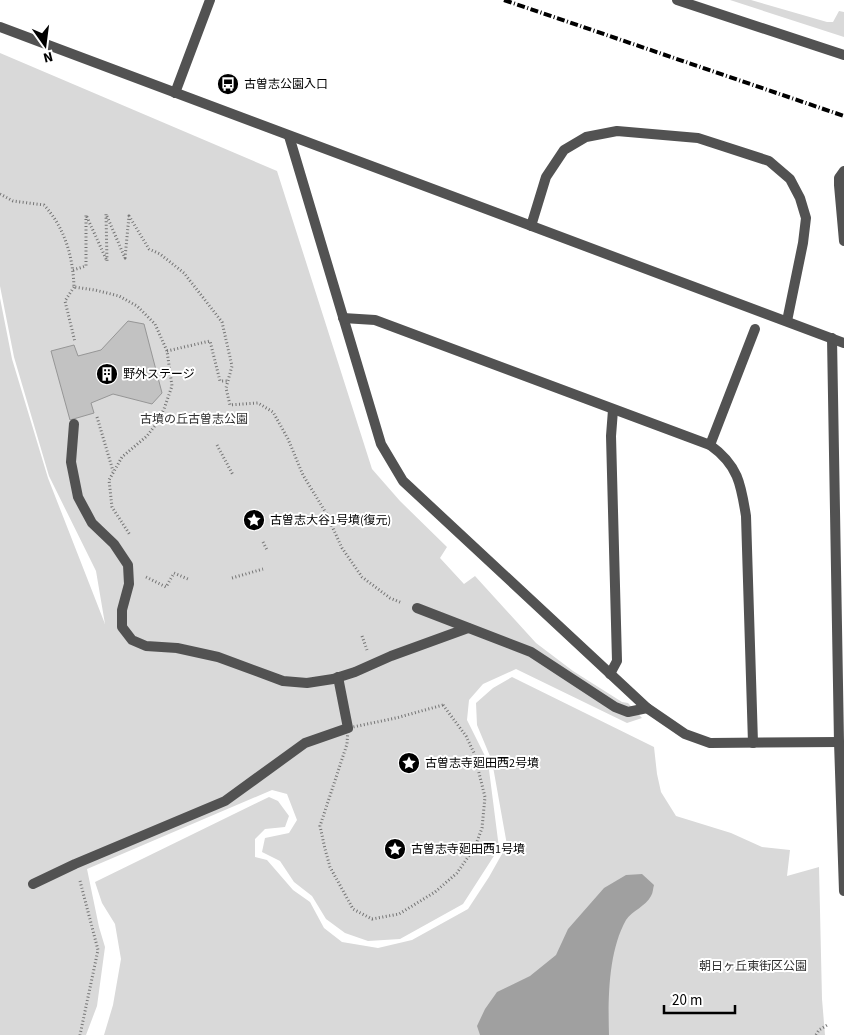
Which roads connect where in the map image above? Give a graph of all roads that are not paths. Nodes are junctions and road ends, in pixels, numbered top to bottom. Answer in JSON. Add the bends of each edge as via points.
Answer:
{"nodes":[{"id":1,"x":210,"y":0,"type":"edge"},
{"id":2,"x":677,"y":0,"type":"edge"},
{"id":3,"x":0,"y":27,"type":"edge"},
{"id":4,"x":844,"y":55,"type":"edge"},
{"id":5,"x":175,"y":93,"type":"junction"},
{"id":6,"x":289,"y":136,"type":"junction"},
{"id":7,"x":844,"y":171,"type":"edge"},
{"id":8,"x":531,"y":226,"type":"junction"},
{"id":9,"x":844,"y":241,"type":"edge"},
{"id":10,"x":343,"y":318,"type":"junction"},
{"id":11,"x":787,"y":321,"type":"junction"},
{"id":12,"x":755,"y":329,"type":"dead end"},
{"id":13,"x":832,"y":338,"type":"junction"},
{"id":14,"x":844,"y":343,"type":"edge"},
{"id":15,"x":613,"y":410,"type":"junction"},
{"id":16,"x":74,"y":424,"type":"dead end"},
{"id":17,"x":710,"y":445,"type":"junction"},
{"id":18,"x":417,"y":608,"type":"road end"},
{"id":19,"x":468,"y":628,"type":"junction"},
{"id":20,"x":610,"y":674,"type":"junction"},
{"id":21,"x":338,"y":677,"type":"junction"},
{"id":22,"x":647,"y":708,"type":"junction"},
{"id":23,"x":839,"y":742,"type":"junction"},
{"id":24,"x":752,"y":743,"type":"junction"},
{"id":25,"x":33,"y":884,"type":"dead end"},
{"id":26,"x":844,"y":891,"type":"edge"}],
"edges":[{"from":1,"to":5,"type":"street"},
{"from":2,"to":4,"type":"street"},
{"from":3,"to":5,"type":"street"},
{"from":5,"to":6,"type":"street"},
{"from":6,"to":8,"type":"street"},
{"from":6,"to":10,"type":"street"},
{"from":7,"to":9,"type":"street","via":[[839,178]]},
{"from":8,"to":11,"type":"street"},
{"from":8,"to":11,"type":"street","via":[[546,177],[564,150],[586,137],[617,131],[698,138],[769,162],[790,179],[806,218]]},
{"from":10,"to":15,"type":"street","via":[[375,320]]},
{"from":10,"to":20,"type":"street","via":[[381,444],[403,481]]},
{"from":11,"to":13,"type":"street"},
{"from":12,"to":17,"type":"street"},
{"from":13,"to":14,"type":"street"},
{"from":13,"to":23,"type":"street"},
{"from":15,"to":17,"type":"street"},
{"from":15,"to":20,"type":"street","via":[[617,660]]},
{"from":16,"to":21,"type":"street","via":[[71,462],[78,497],[92,523],[114,544],[128,565],[129,584],[122,610],[122,627],[132,640],[146,646],[177,648],[218,657],[283,681],[307,683]]},
{"from":17,"to":24,"type":"street","via":[[723,454],[738,476],[746,516]]},
{"from":18,"to":19,"type":"street"},
{"from":19,"to":21,"type":"street"},
{"from":19,"to":22,"type":"street","via":[[531,652],[615,707],[628,712]]},
{"from":20,"to":22,"type":"street"},
{"from":21,"to":25,"type":"street","via":[[348,728],[305,743],[225,801]]},
{"from":22,"to":24,"type":"street","via":[[685,734],[710,743]]},
{"from":23,"to":24,"type":"street"},
{"from":23,"to":26,"type":"street"}]}
